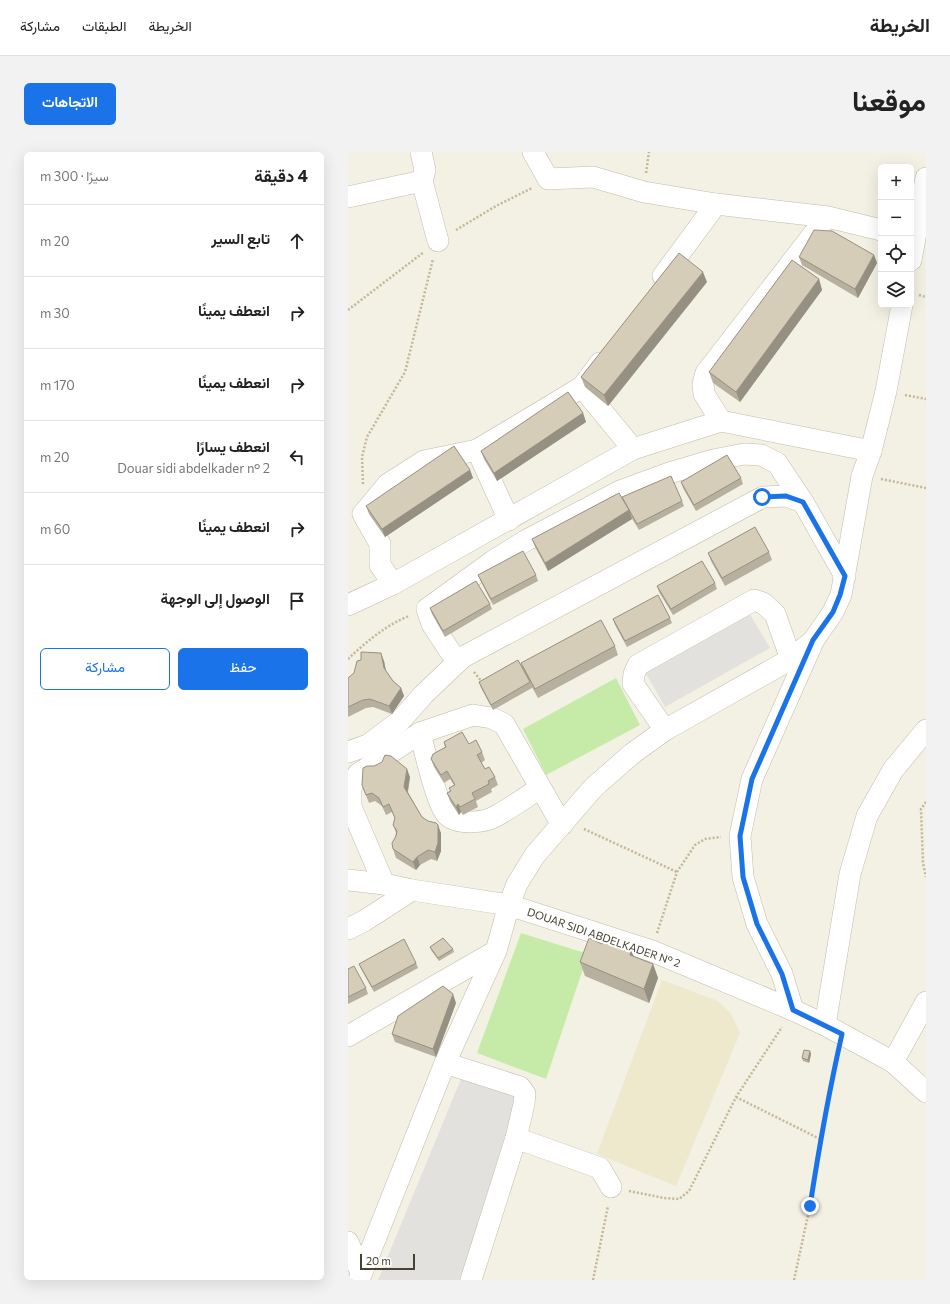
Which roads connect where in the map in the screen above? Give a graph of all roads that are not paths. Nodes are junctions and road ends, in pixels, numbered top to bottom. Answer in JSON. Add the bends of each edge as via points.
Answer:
{"nodes":[{"id":1,"x":422,"y":152,"type":"edge"},
{"id":2,"x":533,"y":152,"type":"edge"},
{"id":3,"x":926,"y":178,"type":"edge"},
{"id":4,"x":422,"y":181,"type":"junction"},
{"id":5,"x":348,"y":197,"type":"edge"},
{"id":6,"x":716,"y":204,"type":"junction"},
{"id":7,"x":828,"y":217,"type":"junction"},
{"id":8,"x":878,"y":229,"type":"edge"},
{"id":9,"x":913,"y":236,"type":"edge"},
{"id":10,"x":438,"y":241,"type":"road end"},
{"id":11,"x":651,"y":292,"type":"edge"},
{"id":12,"x":901,"y":308,"type":"edge"},
{"id":13,"x":610,"y":350,"type":"edge"},
{"id":14,"x":582,"y":387,"type":"junction"},
{"id":15,"x":721,"y":421,"type":"junction"},
{"id":16,"x":633,"y":449,"type":"junction"},
{"id":17,"x":477,"y":450,"type":"junction"},
{"id":18,"x":871,"y":451,"type":"junction"},
{"id":19,"x":803,"y":502,"type":"junction"},
{"id":20,"x":509,"y":520,"type":"junction"},
{"id":21,"x":845,"y":576,"type":"junction"},
{"id":22,"x":393,"y":584,"type":"junction"},
{"id":23,"x":348,"y":605,"type":"edge"},
{"id":24,"x":813,"y":640,"type":"junction"},
{"id":25,"x":791,"y":659,"type":"junction"},
{"id":26,"x":457,"y":662,"type":"junction"},
{"id":27,"x":665,"y":730,"type":"junction"},
{"id":28,"x":926,"y":730,"type":"edge"},
{"id":29,"x":420,"y":733,"type":"junction"},
{"id":30,"x":348,"y":752,"type":"edge"},
{"id":31,"x":540,"y":788,"type":"junction"},
{"id":32,"x":570,"y":826,"type":"junction"},
{"id":33,"x":348,"y":880,"type":"edge"},
{"id":34,"x":384,"y":884,"type":"junction"},
{"id":35,"x":412,"y":890,"type":"junction"},
{"id":36,"x":509,"y":905,"type":"junction"},
{"id":37,"x":348,"y":929,"type":"edge"},
{"id":38,"x":496,"y":951,"type":"junction"},
{"id":39,"x":926,"y":1002,"type":"edge"},
{"id":40,"x":793,"y":1010,"type":"junction"},
{"id":41,"x":834,"y":1030,"type":"junction"},
{"id":42,"x":348,"y":1036,"type":"edge"},
{"id":43,"x":893,"y":1062,"type":"junction"},
{"id":44,"x":445,"y":1063,"type":"junction"},
{"id":45,"x":926,"y":1092,"type":"edge"},
{"id":46,"x":516,"y":1138,"type":"junction"},
{"id":47,"x":611,"y":1187,"type":"road end"},
{"id":48,"x":348,"y":1242,"type":"edge"},
{"id":49,"x":360,"y":1277,"type":"edge"},
{"id":50,"x":471,"y":1280,"type":"edge"}],
"edges":[{"from":1,"to":4,"type":"street","via":[[425,170]]},
{"from":2,"to":6,"type":"street","via":[[548,179],[593,177],[644,192]]},
{"from":3,"to":9,"type":"street"},
{"from":4,"to":5,"type":"street"},
{"from":4,"to":10,"type":"street"},
{"from":6,"to":7,"type":"street"},
{"from":6,"to":11,"type":"street"},
{"from":7,"to":8,"type":"street"},
{"from":7,"to":15,"type":"street","via":[[706,373],[704,394]]},
{"from":12,"to":18,"type":"street","via":[[886,391]]},
{"from":13,"to":14,"type":"street"},
{"from":14,"to":16,"type":"street"},
{"from":14,"to":17,"type":"street"},
{"from":15,"to":16,"type":"street"},
{"from":15,"to":18,"type":"street"},
{"from":16,"to":20,"type":"street"},
{"from":17,"to":20,"type":"street"},
{"from":17,"to":22,"type":"street","via":[[424,461],[388,484],[363,514],[380,544],[380,564]]},
{"from":18,"to":21,"type":"street","via":[[862,476]]},
{"from":19,"to":21,"type":"street"},
{"from":19,"to":26,"type":"street","via":[[786,496],[762,497]]},
{"from":19,"to":26,"type":"street","via":[[777,463],[761,455],[744,454],[713,460],[620,491],[493,561],[426,609],[432,624]]},
{"from":20,"to":22,"type":"street"},
{"from":21,"to":24,"type":"street","via":[[833,612]]},
{"from":22,"to":23,"type":"street"},
{"from":24,"to":25,"type":"street"},
{"from":24,"to":40,"type":"street","via":[[752,779],[740,836],[743,877],[757,924],[782,974]]},
{"from":25,"to":27,"type":"street"},
{"from":25,"to":27,"type":"street","via":[[775,614],[763,603],[754,600],[645,661],[638,665],[633,684]]},
{"from":26,"to":30,"type":"street","via":[[400,721],[368,745]]},
{"from":27,"to":32,"type":"street","via":[[633,753],[594,787]]},
{"from":28,"to":41,"type":"street","via":[[893,770],[867,816],[850,874]]},
{"from":29,"to":31,"type":"street","via":[[473,715],[492,718],[504,724]]},
{"from":29,"to":31,"type":"street","via":[[438,797],[447,815],[457,820],[478,822],[495,817]]},
{"from":29,"to":34,"type":"street","via":[[358,774],[351,788],[351,807]]},
{"from":31,"to":32,"type":"street"},
{"from":32,"to":36,"type":"street","via":[[535,855],[517,884]]},
{"from":33,"to":34,"type":"street","name":"DOUAR SIDI ABDELKADER N° 2"},
{"from":34,"to":35,"type":"street","name":"DOUAR SIDI ABDELKADER N° 2"},
{"from":35,"to":36,"type":"street","name":"DOUAR SIDI ABDELKADER N° 2"},
{"from":35,"to":37,"type":"street"},
{"from":36,"to":38,"type":"street"},
{"from":36,"to":40,"type":"street","name":"DOUAR SIDI ABDELKADER N° 2","via":[[652,951]]},
{"from":38,"to":42,"type":"street"},
{"from":38,"to":44,"type":"street"},
{"from":39,"to":43,"type":"street"},
{"from":40,"to":41,"type":"street","name":"DOUAR SIDI ABDELKADER N° 2"},
{"from":41,"to":43,"type":"street","name":"DOUAR SIDI ABDELKADER N° 2"},
{"from":43,"to":45,"type":"street","name":"DOUAR SIDI ABDELKADER N° 2"},
{"from":44,"to":46,"type":"street","via":[[520,1087],[525,1094]]},
{"from":44,"to":49,"type":"street"},
{"from":46,"to":47,"type":"street","via":[[600,1168]]},
{"from":46,"to":50,"type":"street"},
{"from":48,"to":49,"type":"street"}]}
